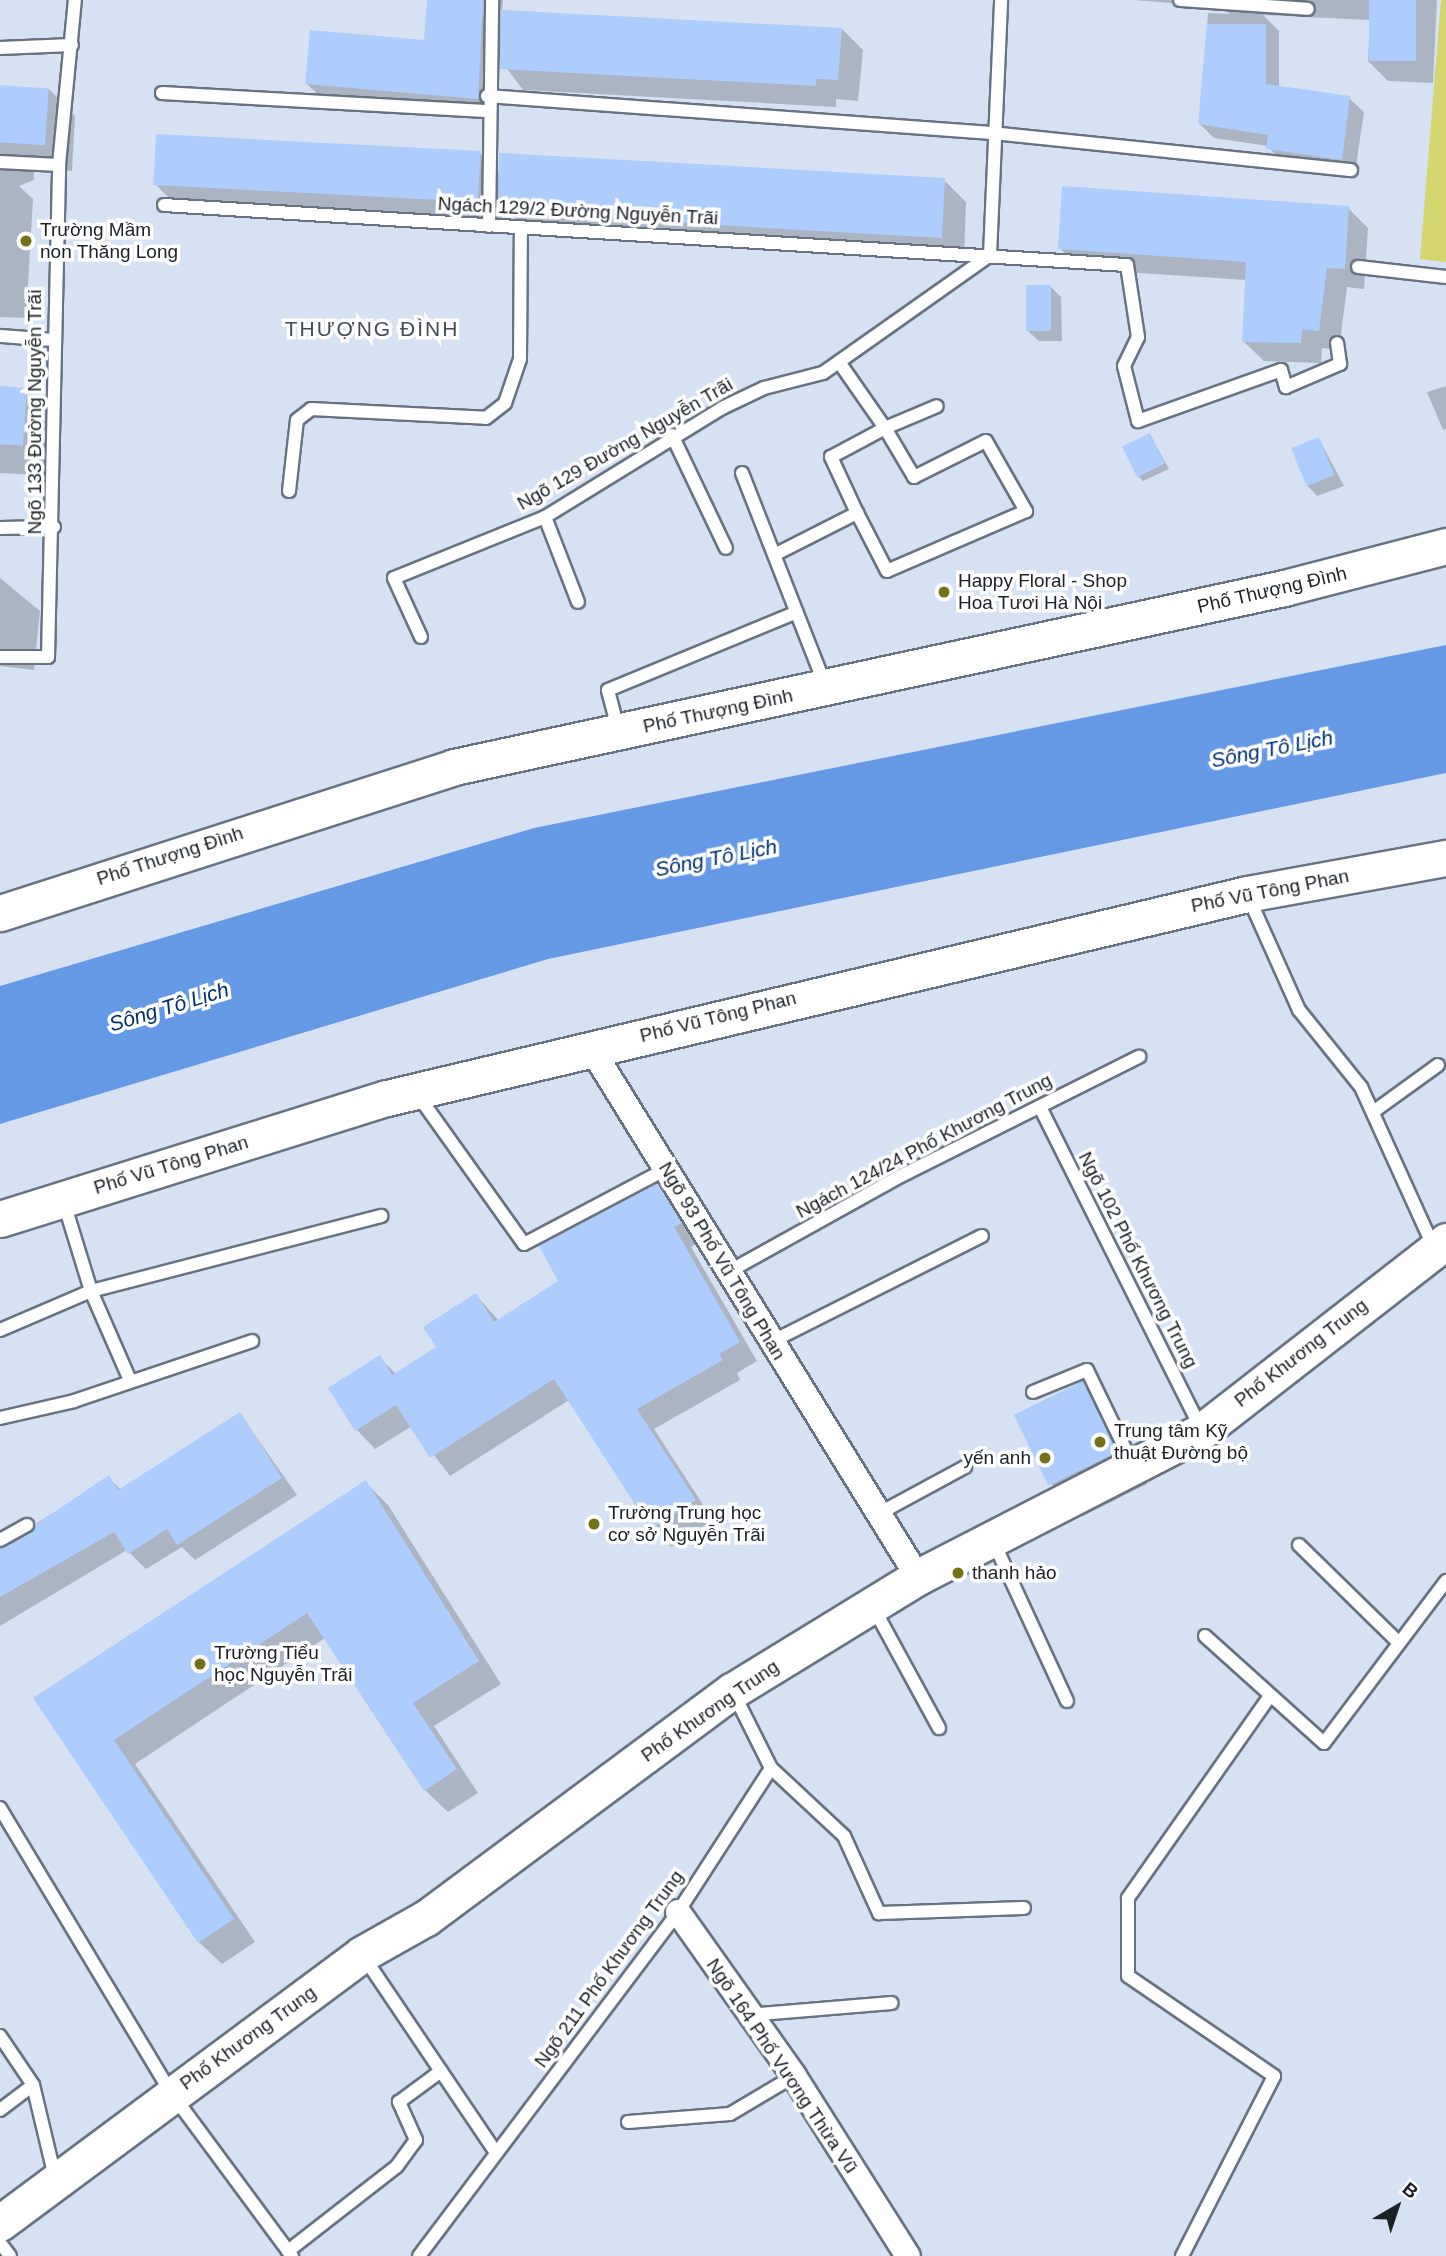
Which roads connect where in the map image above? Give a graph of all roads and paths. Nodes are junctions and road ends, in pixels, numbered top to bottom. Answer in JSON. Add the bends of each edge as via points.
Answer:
{"nodes":[{"id":1,"x":75,"y":0,"type":"edge"},
{"id":2,"x":492,"y":0,"type":"edge"},
{"id":3,"x":1001,"y":0,"type":"edge"},
{"id":4,"x":1180,"y":0,"type":"edge"},
{"id":5,"x":1308,"y":9,"type":"dead end"},
{"id":6,"x":72,"y":45,"type":"junction"},
{"id":7,"x":0,"y":48,"type":"edge"},
{"id":8,"x":162,"y":93,"type":"dead end"},
{"id":9,"x":487,"y":96,"type":"junction"},
{"id":10,"x":486,"y":111,"type":"junction"},
{"id":11,"x":992,"y":133,"type":"junction"},
{"id":12,"x":0,"y":162,"type":"edge"},
{"id":13,"x":59,"y":165,"type":"junction"},
{"id":14,"x":1351,"y":170,"type":"dead end"},
{"id":15,"x":164,"y":205,"type":"dead end"},
{"id":16,"x":489,"y":226,"type":"junction"},
{"id":17,"x":521,"y":228,"type":"junction"},
{"id":18,"x":990,"y":255,"type":"junction"},
{"id":19,"x":1358,"y":267,"type":"dead end"},
{"id":20,"x":1446,"y":277,"type":"edge"},
{"id":21,"x":0,"y":336,"type":"edge"},
{"id":22,"x":54,"y":340,"type":"junction"},
{"id":23,"x":1337,"y":343,"type":"dead end"},
{"id":24,"x":839,"y":362,"type":"junction"},
{"id":25,"x":937,"y":406,"type":"dead end"},
{"id":26,"x":885,"y":428,"type":"junction"},
{"id":27,"x":672,"y":435,"type":"junction"},
{"id":28,"x":742,"y":473,"type":"dead end"},
{"id":29,"x":289,"y":491,"type":"dead end"},
{"id":30,"x":858,"y":513,"type":"junction"},
{"id":31,"x":545,"y":517,"type":"junction"},
{"id":32,"x":54,"y":527,"type":"junction"},
{"id":33,"x":0,"y":528,"type":"edge"},
{"id":34,"x":1446,"y":547,"type":"edge"},
{"id":35,"x":726,"y":548,"type":"dead end"},
{"id":36,"x":778,"y":553,"type":"junction"},
{"id":37,"x":578,"y":602,"type":"dead end"},
{"id":38,"x":797,"y":612,"type":"junction"},
{"id":39,"x":421,"y":637,"type":"dead end"},
{"id":40,"x":0,"y":657,"type":"edge"},
{"id":41,"x":826,"y":689,"type":"junction"},
{"id":42,"x":619,"y":731,"type":"junction"},
{"id":43,"x":1446,"y":858,"type":"edge"},
{"id":44,"x":1247,"y":894,"type":"junction"},
{"id":45,"x":0,"y":913,"type":"edge"},
{"id":46,"x":591,"y":1048,"type":"junction"},
{"id":47,"x":1139,"y":1057,"type":"dead end"},
{"id":48,"x":1438,"y":1065,"type":"dead end"},
{"id":49,"x":415,"y":1091,"type":"junction"},
{"id":50,"x":1040,"y":1107,"type":"junction"},
{"id":51,"x":1373,"y":1112,"type":"junction"},
{"id":52,"x":666,"y":1169,"type":"junction"},
{"id":53,"x":63,"y":1199,"type":"junction"},
{"id":54,"x":380,"y":1216,"type":"dead end"},
{"id":55,"x":0,"y":1219,"type":"edge"},
{"id":56,"x":982,"y":1236,"type":"dead end"},
{"id":57,"x":1440,"y":1245,"type":"edge"},
{"id":58,"x":728,"y":1272,"type":"junction"},
{"id":59,"x":91,"y":1291,"type":"junction"},
{"id":60,"x":0,"y":1330,"type":"edge"},
{"id":61,"x":252,"y":1340,"type":"dead end"},
{"id":62,"x":771,"y":1342,"type":"junction"},
{"id":63,"x":129,"y":1378,"type":"junction"},
{"id":64,"x":1033,"y":1392,"type":"dead end"},
{"id":65,"x":0,"y":1418,"type":"edge"},
{"id":66,"x":1202,"y":1431,"type":"junction"},
{"id":67,"x":965,"y":1467,"type":"dead end"},
{"id":68,"x":1135,"y":1469,"type":"junction"},
{"id":69,"x":878,"y":1514,"type":"junction"},
{"id":70,"x":27,"y":1525,"type":"dead end"},
{"id":71,"x":0,"y":1540,"type":"edge"},
{"id":72,"x":994,"y":1543,"type":"junction"},
{"id":73,"x":1299,"y":1545,"type":"dead end"},
{"id":74,"x":918,"y":1577,"type":"junction"},
{"id":75,"x":1446,"y":1581,"type":"edge"},
{"id":76,"x":871,"y":1604,"type":"junction"},
{"id":77,"x":1205,"y":1636,"type":"dead end"},
{"id":78,"x":1399,"y":1643,"type":"junction"},
{"id":79,"x":732,"y":1691,"type":"junction"},
{"id":80,"x":1270,"y":1696,"type":"junction"},
{"id":81,"x":1067,"y":1701,"type":"dead end"},
{"id":82,"x":939,"y":1728,"type":"dead end"},
{"id":83,"x":771,"y":1768,"type":"junction"},
{"id":84,"x":0,"y":1808,"type":"edge"},
{"id":85,"x":1024,"y":1908,"type":"dead end"},
{"id":86,"x":678,"y":1912,"type":"junction"},
{"id":87,"x":362,"y":1954,"type":"junction"},
{"id":88,"x":891,"y":2003,"type":"dead end"},
{"id":89,"x":748,"y":2015,"type":"junction"},
{"id":90,"x":0,"y":2036,"type":"edge"},
{"id":91,"x":442,"y":2071,"type":"junction"},
{"id":92,"x":794,"y":2076,"type":"junction"},
{"id":93,"x":33,"y":2085,"type":"junction"},
{"id":94,"x":172,"y":2094,"type":"junction"},
{"id":95,"x":0,"y":2110,"type":"edge"},
{"id":96,"x":628,"y":2122,"type":"dead end"},
{"id":97,"x":496,"y":2154,"type":"junction"},
{"id":98,"x":56,"y":2181,"type":"junction"},
{"id":99,"x":0,"y":2223,"type":"edge"},
{"id":100,"x":0,"y":2243,"type":"edge"},
{"id":101,"x":290,"y":2254,"type":"edge"},
{"id":102,"x":10,"y":2256,"type":"edge"},
{"id":103,"x":419,"y":2256,"type":"edge"},
{"id":104,"x":908,"y":2256,"type":"edge"},
{"id":105,"x":1182,"y":2256,"type":"edge"}],
"edges":[{"from":1,"to":6,"type":"lane","name":"Ngõ 133 Đường Nguyễn Trãi"},
{"from":2,"to":9,"type":"lane"},
{"from":3,"to":11,"type":"lane"},
{"from":4,"to":5,"type":"lane"},
{"from":6,"to":7,"type":"lane"},
{"from":6,"to":13,"type":"lane","name":"Ngõ 133 Đường Nguyễn Trãi"},
{"from":8,"to":10,"type":"lane"},
{"from":9,"to":10,"type":"lane"},
{"from":9,"to":11,"type":"lane"},
{"from":10,"to":16,"type":"lane"},
{"from":11,"to":14,"type":"lane"},
{"from":11,"to":18,"type":"lane"},
{"from":12,"to":13,"type":"lane"},
{"from":13,"to":22,"type":"lane","name":"Ngõ 133 Đường Nguyễn Trãi"},
{"from":15,"to":16,"type":"lane","name":"Ngách 129/2 Đường Nguyễn Trãi"},
{"from":16,"to":17,"type":"lane","name":"Ngách 129/2 Đường Nguyễn Trãi"},
{"from":17,"to":18,"type":"lane","name":"Ngách 129/2 Đường Nguyễn Trãi"},
{"from":17,"to":29,"type":"lane","via":[[520,359],[505,403],[486,418],[311,409],[297,420]]},
{"from":18,"to":23,"type":"lane","name":"Ngách 129/2 Đường Nguyễn Trãi","via":[[1127,265],[1139,337],[1124,366],[1138,421],[1282,370],[1286,387],[1340,364]]},
{"from":18,"to":24,"type":"lane","name":"Ngõ 129 Đường Nguyễn Trãi"},
{"from":19,"to":20,"type":"lane"},
{"from":21,"to":22,"type":"lane"},
{"from":22,"to":32,"type":"lane","name":"Ngõ 133 Đường Nguyễn Trãi"},
{"from":24,"to":26,"type":"lane"},
{"from":24,"to":27,"type":"lane","name":"Ngõ 129 Đường Nguyễn Trãi","via":[[823,373],[764,388]]},
{"from":25,"to":26,"type":"lane"},
{"from":26,"to":30,"type":"lane","via":[[831,457]]},
{"from":26,"to":30,"type":"lane","via":[[914,478],[986,441],[1026,512],[887,571]]},
{"from":27,"to":31,"type":"lane","name":"Ngõ 129 Đường Nguyễn Trãi"},
{"from":27,"to":35,"type":"lane"},
{"from":28,"to":36,"type":"lane"},
{"from":30,"to":36,"type":"lane"},
{"from":31,"to":37,"type":"lane"},
{"from":31,"to":39,"type":"lane","name":"Ngõ 129 Đường Nguyễn Trãi","via":[[394,578]]},
{"from":32,"to":33,"type":"lane"},
{"from":32,"to":40,"type":"lane","name":"Ngõ 133 Đường Nguyễn Trãi","via":[[48,657]]},
{"from":34,"to":41,"type":"main road","name":"Phố Thượng Đình"},
{"from":36,"to":38,"type":"lane"},
{"from":38,"to":41,"type":"lane"},
{"from":38,"to":42,"type":"lane","via":[[608,690]]},
{"from":41,"to":42,"type":"main road","name":"Phố Thượng Đình"},
{"from":42,"to":45,"type":"main road","name":"Phố Thượng Đình","via":[[454,767]]},
{"from":43,"to":44,"type":"main road","name":"Phố Vũ Tông Phan"},
{"from":44,"to":46,"type":"main road","name":"Phố Vũ Tông Phan"},
{"from":44,"to":51,"type":"lane","via":[[1299,1010],[1361,1087]]},
{"from":46,"to":49,"type":"main road","name":"Phố Vũ Tông Phan"},
{"from":46,"to":52,"type":"street","name":"Ngõ 93 Phố Vũ Tông Phan"},
{"from":47,"to":50,"type":"lane","name":"Ngách 124/24 Phố Khương Trung"},
{"from":48,"to":51,"type":"lane"},
{"from":49,"to":52,"type":"lane","via":[[517,1227],[524,1244]]},
{"from":49,"to":53,"type":"main road","name":"Phố Vũ Tông Phan"},
{"from":50,"to":58,"type":"lane","name":"Ngách 124/24 Phố Khương Trung"},
{"from":50,"to":66,"type":"lane","name":"Ngõ 102 Phố Khương Trung"},
{"from":51,"to":57,"type":"lane"},
{"from":52,"to":58,"type":"street","name":"Ngõ 93 Phố Vũ Tông Phan"},
{"from":53,"to":55,"type":"main road","name":"Phố Vũ Tông Phan"},
{"from":53,"to":59,"type":"lane"},
{"from":54,"to":59,"type":"lane"},
{"from":56,"to":62,"type":"lane"},
{"from":57,"to":66,"type":"main road","name":"Phố Khương Trung"},
{"from":58,"to":62,"type":"street","name":"Ngõ 93 Phố Vũ Tông Phan"},
{"from":59,"to":60,"type":"lane"},
{"from":59,"to":63,"type":"lane"},
{"from":61,"to":63,"type":"lane"},
{"from":62,"to":69,"type":"street","name":"Ngõ 93 Phố Vũ Tông Phan"},
{"from":63,"to":65,"type":"lane","via":[[74,1401]]},
{"from":64,"to":68,"type":"lane","via":[[1087,1370]]},
{"from":66,"to":68,"type":"main road","name":"Phố Khương Trung"},
{"from":67,"to":69,"type":"lane"},
{"from":68,"to":72,"type":"main road","name":"Phố Khương Trung"},
{"from":69,"to":74,"type":"street","name":"Ngõ 93 Phố Vũ Tông Phan"},
{"from":70,"to":71,"type":"lane"},
{"from":72,"to":74,"type":"main road","name":"Phố Khương Trung"},
{"from":72,"to":81,"type":"lane"},
{"from":73,"to":78,"type":"lane"},
{"from":74,"to":76,"type":"main road","name":"Phố Khương Trung"},
{"from":75,"to":78,"type":"lane"},
{"from":76,"to":79,"type":"main road","name":"Phố Khương Trung"},
{"from":76,"to":82,"type":"lane"},
{"from":77,"to":80,"type":"lane"},
{"from":78,"to":80,"type":"lane","via":[[1325,1743]]},
{"from":79,"to":83,"type":"lane"},
{"from":79,"to":87,"type":"main road","name":"Phố Khương Trung","via":[[426,1918]]},
{"from":80,"to":105,"type":"lane","via":[[1128,1898],[1128,1976],[1274,2076]]},
{"from":83,"to":85,"type":"lane","via":[[844,1836],[879,1913]]},
{"from":83,"to":86,"type":"lane","name":"Ngõ 211 Phố Khương Trung"},
{"from":84,"to":94,"type":"lane"},
{"from":86,"to":89,"type":"street","name":"Ngõ 164 Phố Vương Thừa Vũ"},
{"from":86,"to":97,"type":"lane","name":"Ngõ 211 Phố Khương Trung"},
{"from":87,"to":91,"type":"lane"},
{"from":87,"to":94,"type":"main road","name":"Phố Khương Trung"},
{"from":88,"to":89,"type":"lane"},
{"from":89,"to":92,"type":"street","name":"Ngõ 164 Phố Vương Thừa Vũ"},
{"from":90,"to":93,"type":"lane"},
{"from":91,"to":97,"type":"lane"},
{"from":91,"to":101,"type":"lane","via":[[399,2102],[416,2140],[397,2166]]},
{"from":92,"to":96,"type":"lane","via":[[730,2114]]},
{"from":92,"to":104,"type":"street","name":"Ngõ 164 Phố Vương Thừa Vũ"},
{"from":93,"to":95,"type":"lane"},
{"from":93,"to":98,"type":"lane"},
{"from":94,"to":98,"type":"main road","name":"Phố Khương Trung"},
{"from":94,"to":101,"type":"lane"},
{"from":97,"to":103,"type":"lane","name":"Ngõ 211 Phố Khương Trung"},
{"from":98,"to":99,"type":"main road","name":"Phố Khương Trung"},
{"from":100,"to":102,"type":"lane"}]}
